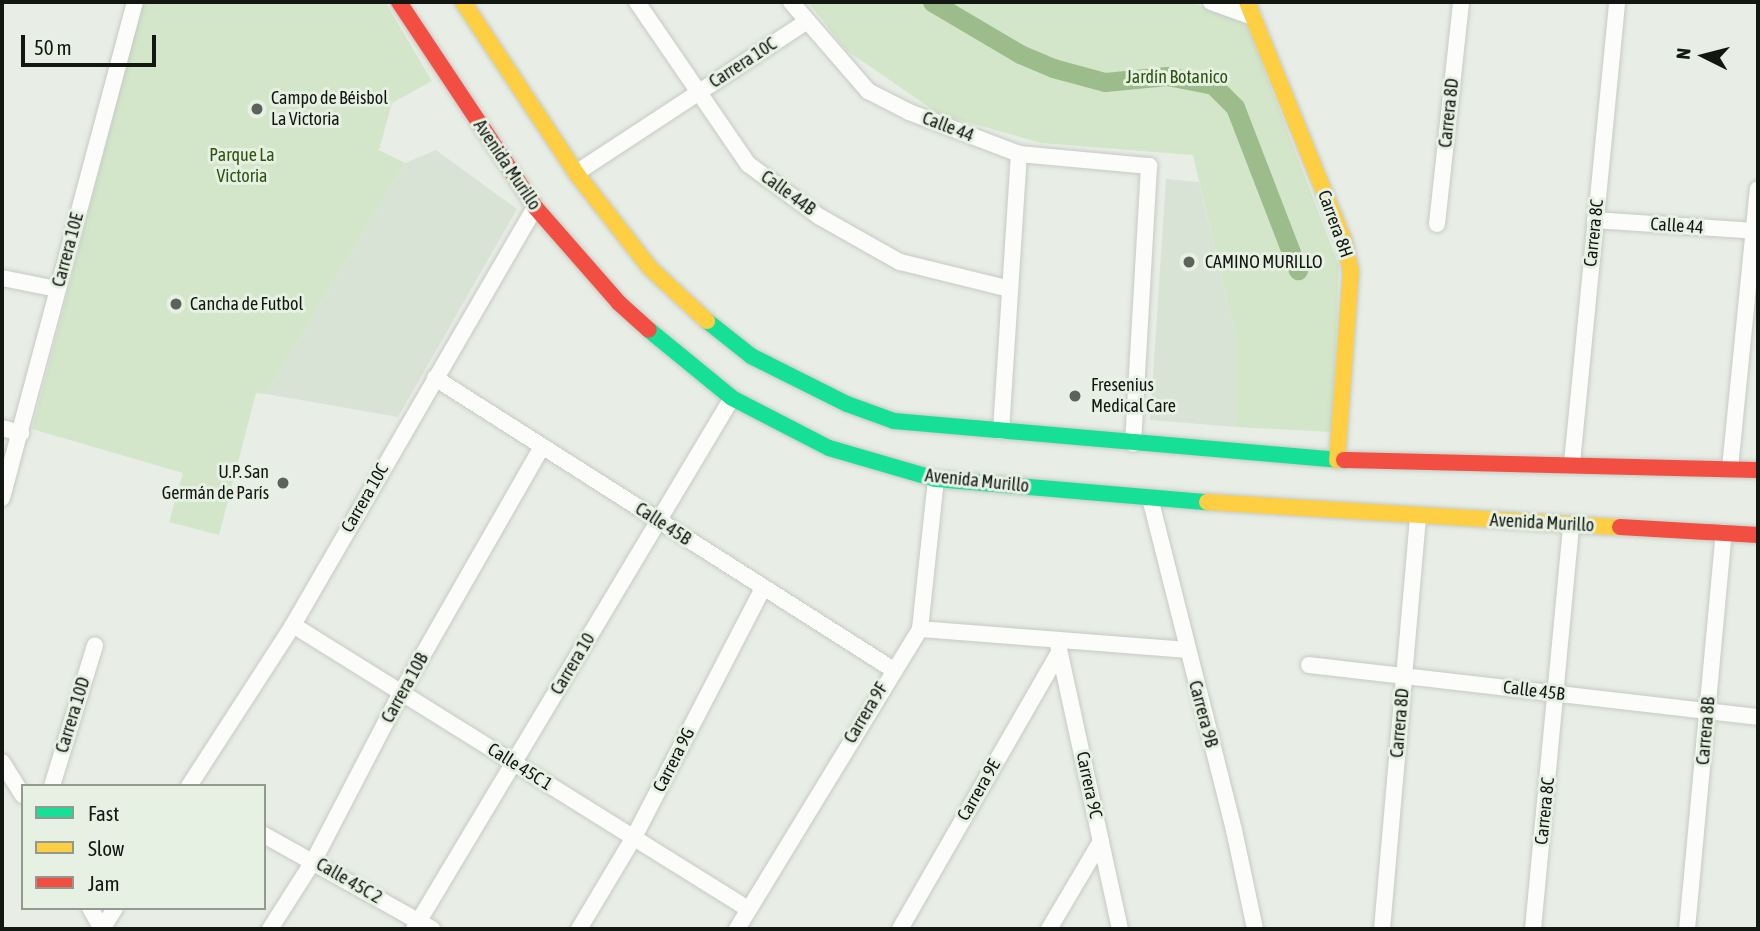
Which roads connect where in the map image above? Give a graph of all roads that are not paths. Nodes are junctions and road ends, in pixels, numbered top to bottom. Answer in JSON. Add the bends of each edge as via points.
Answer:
{"nodes":[{"id":1,"x":135,"y":2,"type":"edge"},
{"id":2,"x":399,"y":2,"type":"edge"},
{"id":3,"x":463,"y":2,"type":"edge"},
{"id":4,"x":637,"y":2,"type":"edge"},
{"id":5,"x":791,"y":2,"type":"edge"},
{"id":6,"x":1211,"y":2,"type":"edge"},
{"id":7,"x":1461,"y":2,"type":"edge"},
{"id":8,"x":1617,"y":2,"type":"edge"},
{"id":9,"x":1250,"y":9,"type":"edge"},
{"id":10,"x":804,"y":23,"type":"junction"},
{"id":11,"x":697,"y":93,"type":"junction"},
{"id":12,"x":1019,"y":153,"type":"junction"},
{"id":13,"x":576,"y":173,"type":"junction"},
{"id":14,"x":1758,"y":189,"type":"edge"},
{"id":15,"x":534,"y":207,"type":"junction"},
{"id":16,"x":1595,"y":220,"type":"junction"},
{"id":17,"x":1437,"y":224,"type":"dead end"},
{"id":18,"x":1756,"y":231,"type":"edge"},
{"id":19,"x":2,"y":278,"type":"edge"},
{"id":20,"x":58,"y":289,"type":"junction"},
{"id":21,"x":1010,"y":289,"type":"junction"},
{"id":22,"x":435,"y":378,"type":"junction"},
{"id":23,"x":732,"y":398,"type":"junction"},
{"id":24,"x":2,"y":428,"type":"edge"},
{"id":25,"x":1001,"y":431,"type":"junction"},
{"id":26,"x":21,"y":433,"type":"junction"},
{"id":27,"x":1133,"y":444,"type":"junction"},
{"id":28,"x":542,"y":447,"type":"junction"},
{"id":29,"x":1337,"y":460,"type":"junction"},
{"id":30,"x":1572,"y":463,"type":"junction"},
{"id":31,"x":1730,"y":468,"type":"junction"},
{"id":32,"x":1758,"y":470,"type":"edge"},
{"id":33,"x":936,"y":479,"type":"junction"},
{"id":34,"x":2,"y":498,"type":"edge"},
{"id":35,"x":1150,"y":498,"type":"junction"},
{"id":36,"x":1418,"y":516,"type":"junction"},
{"id":37,"x":658,"y":521,"type":"junction"},
{"id":38,"x":1571,"y":525,"type":"junction"},
{"id":39,"x":1724,"y":533,"type":"junction"},
{"id":40,"x":1758,"y":535,"type":"edge"},
{"id":41,"x":763,"y":588,"type":"junction"},
{"id":42,"x":292,"y":625,"type":"junction"},
{"id":43,"x":920,"y":629,"type":"junction"},
{"id":44,"x":95,"y":645,"type":"dead end"},
{"id":45,"x":1058,"y":646,"type":"junction"},
{"id":46,"x":1186,"y":650,"type":"junction"},
{"id":47,"x":1309,"y":666,"type":"dead end"},
{"id":48,"x":892,"y":669,"type":"junction"},
{"id":49,"x":1403,"y":676,"type":"junction"},
{"id":50,"x":401,"y":693,"type":"junction"},
{"id":51,"x":1557,"y":694,"type":"junction"},
{"id":52,"x":1708,"y":711,"type":"junction"},
{"id":53,"x":1758,"y":717,"type":"edge"},
{"id":54,"x":2,"y":762,"type":"edge"},
{"id":55,"x":513,"y":763,"type":"junction"},
{"id":56,"x":53,"y":784,"type":"edge"},
{"id":57,"x":190,"y":784,"type":"edge"},
{"id":58,"x":21,"y":791,"type":"edge"},
{"id":59,"x":266,"y":836,"type":"edge"},
{"id":60,"x":634,"y":837,"type":"junction"},
{"id":61,"x":1101,"y":841,"type":"junction"},
{"id":62,"x":314,"y":860,"type":"junction"},
{"id":63,"x":748,"y":909,"type":"junction"},
{"id":64,"x":91,"y":910,"type":"edge"},
{"id":65,"x":114,"y":910,"type":"edge"},
{"id":66,"x":421,"y":927,"type":"edge"},
{"id":67,"x":102,"y":929,"type":"edge"},
{"id":68,"x":270,"y":929,"type":"edge"},
{"id":69,"x":579,"y":929,"type":"edge"},
{"id":70,"x":737,"y":929,"type":"edge"},
{"id":71,"x":900,"y":929,"type":"edge"},
{"id":72,"x":1049,"y":929,"type":"edge"},
{"id":73,"x":1120,"y":929,"type":"edge"},
{"id":74,"x":1255,"y":929,"type":"edge"},
{"id":75,"x":1382,"y":929,"type":"edge"},
{"id":76,"x":1534,"y":929,"type":"edge"},
{"id":77,"x":1687,"y":929,"type":"edge"}],
"edges":[{"from":1,"to":20,"type":"street","name":"Carrera 10E"},
{"from":2,"to":15,"type":"main road","name":"Avenida Murillo"},
{"from":3,"to":13,"type":"main road"},
{"from":4,"to":11,"type":"street","name":"Calle 44B"},
{"from":5,"to":10,"type":"street","name":"Calle 44"},
{"from":6,"to":9,"type":"street"},
{"from":7,"to":17,"type":"street","name":"Carrera 8D"},
{"from":8,"to":16,"type":"street","name":"Carrera 8C"},
{"from":9,"to":29,"type":"main road","name":"Carrera 8H","via":[[1344,241],[1351,271]]},
{"from":10,"to":11,"type":"street","name":"Carrera 10C"},
{"from":10,"to":12,"type":"street","name":"Calle 44","via":[[868,91],[909,112]]},
{"from":11,"to":13,"type":"street","name":"Carrera 10C"},
{"from":11,"to":21,"type":"street","name":"Calle 44B","via":[[748,164],[820,217],[900,262]]},
{"from":12,"to":21,"type":"street"},
{"from":12,"to":27,"type":"street","name":"Calle 44","via":[[1149,166]]},
{"from":13,"to":25,"type":"main road","via":[[650,268],[698,315],[751,356],[847,404],[894,421]]},
{"from":14,"to":18,"type":"street"},
{"from":15,"to":22,"type":"street","name":"Carrera 10C"},
{"from":15,"to":23,"type":"main road","name":"Avenida Murillo","via":[[619,303],[693,370]]},
{"from":16,"to":18,"type":"street","name":"Calle 44"},
{"from":16,"to":30,"type":"street","name":"Carrera 8C"},
{"from":18,"to":31,"type":"street"},
{"from":19,"to":20,"type":"street"},
{"from":20,"to":26,"type":"street","name":"Carrera 10E"},
{"from":21,"to":25,"type":"street"},
{"from":22,"to":28,"type":"street","name":"Calle 45B"},
{"from":22,"to":42,"type":"street","name":"Carrera 10C"},
{"from":23,"to":33,"type":"main road","name":"Avenida Murillo","via":[[829,448]]},
{"from":23,"to":37,"type":"street","name":"Carrera 10"},
{"from":24,"to":26,"type":"street"},
{"from":25,"to":27,"type":"main road"},
{"from":26,"to":34,"type":"street","name":"Carrera 10E"},
{"from":27,"to":29,"type":"main road"},
{"from":28,"to":37,"type":"street","name":"Calle 45B"},
{"from":28,"to":50,"type":"street","name":"Carrera 10B"},
{"from":29,"to":30,"type":"main road"},
{"from":30,"to":31,"type":"main road"},
{"from":31,"to":32,"type":"main road"},
{"from":33,"to":35,"type":"main road","name":"Avenida Murillo"},
{"from":33,"to":43,"type":"street","name":"Carrera 9F"},
{"from":35,"to":36,"type":"main road","name":"Avenida Murillo"},
{"from":35,"to":46,"type":"street","name":"Carrera 9B"},
{"from":36,"to":38,"type":"main road","name":"Avenida Murillo"},
{"from":36,"to":49,"type":"street","name":"Carrera 8D"},
{"from":37,"to":41,"type":"street","name":"Calle 45B"},
{"from":37,"to":55,"type":"street","name":"Carrera 10"},
{"from":38,"to":39,"type":"main road","name":"Avenida Murillo"},
{"from":38,"to":51,"type":"street","name":"Carrera 8C"},
{"from":39,"to":40,"type":"main road","name":"Avenida Murillo"},
{"from":39,"to":52,"type":"street","name":"Carrera 8B"},
{"from":41,"to":48,"type":"street","name":"Calle 45B"},
{"from":41,"to":60,"type":"street","name":"Carrera 9G"},
{"from":42,"to":50,"type":"street","name":"Calle 45C 1"},
{"from":42,"to":57,"type":"street","name":"Carrera 10C"},
{"from":43,"to":45,"type":"street"},
{"from":43,"to":48,"type":"street","name":"Carrera 9F"},
{"from":44,"to":56,"type":"street","name":"Carrera 10D"},
{"from":45,"to":46,"type":"street"},
{"from":45,"to":61,"type":"street","name":"Carrera 9C"},
{"from":45,"to":71,"type":"street","name":"Carrera 9E"},
{"from":46,"to":74,"type":"street","name":"Carrera 9B"},
{"from":47,"to":49,"type":"street","name":"Calle 45B"},
{"from":48,"to":63,"type":"street","name":"Carrera 9F"},
{"from":49,"to":51,"type":"street","name":"Calle 45B"},
{"from":49,"to":75,"type":"street","name":"Carrera 8D"},
{"from":50,"to":55,"type":"street","name":"Calle 45C 1"},
{"from":50,"to":62,"type":"street","name":"Carrera 10B"},
{"from":51,"to":52,"type":"street","name":"Calle 45B"},
{"from":51,"to":76,"type":"street","name":"Carrera 8C"},
{"from":52,"to":53,"type":"street","name":"Calle 45B"},
{"from":52,"to":77,"type":"street","name":"Carrera 8B"},
{"from":54,"to":58,"type":"street"},
{"from":55,"to":60,"type":"street","name":"Calle 45C 1"},
{"from":55,"to":66,"type":"street","name":"Carrera 10"},
{"from":59,"to":62,"type":"street","name":"Calle 45C 2"},
{"from":60,"to":63,"type":"street","name":"Calle 45C 1"},
{"from":60,"to":69,"type":"street","name":"Carrera 9G"},
{"from":61,"to":72,"type":"street"},
{"from":61,"to":73,"type":"street","name":"Carrera 9C"},
{"from":62,"to":66,"type":"street","name":"Calle 45C 2"},
{"from":62,"to":68,"type":"street","name":"Carrera 10B"},
{"from":63,"to":70,"type":"street","name":"Carrera 9F"},
{"from":64,"to":67,"type":"street"},
{"from":65,"to":67,"type":"street"}]}
